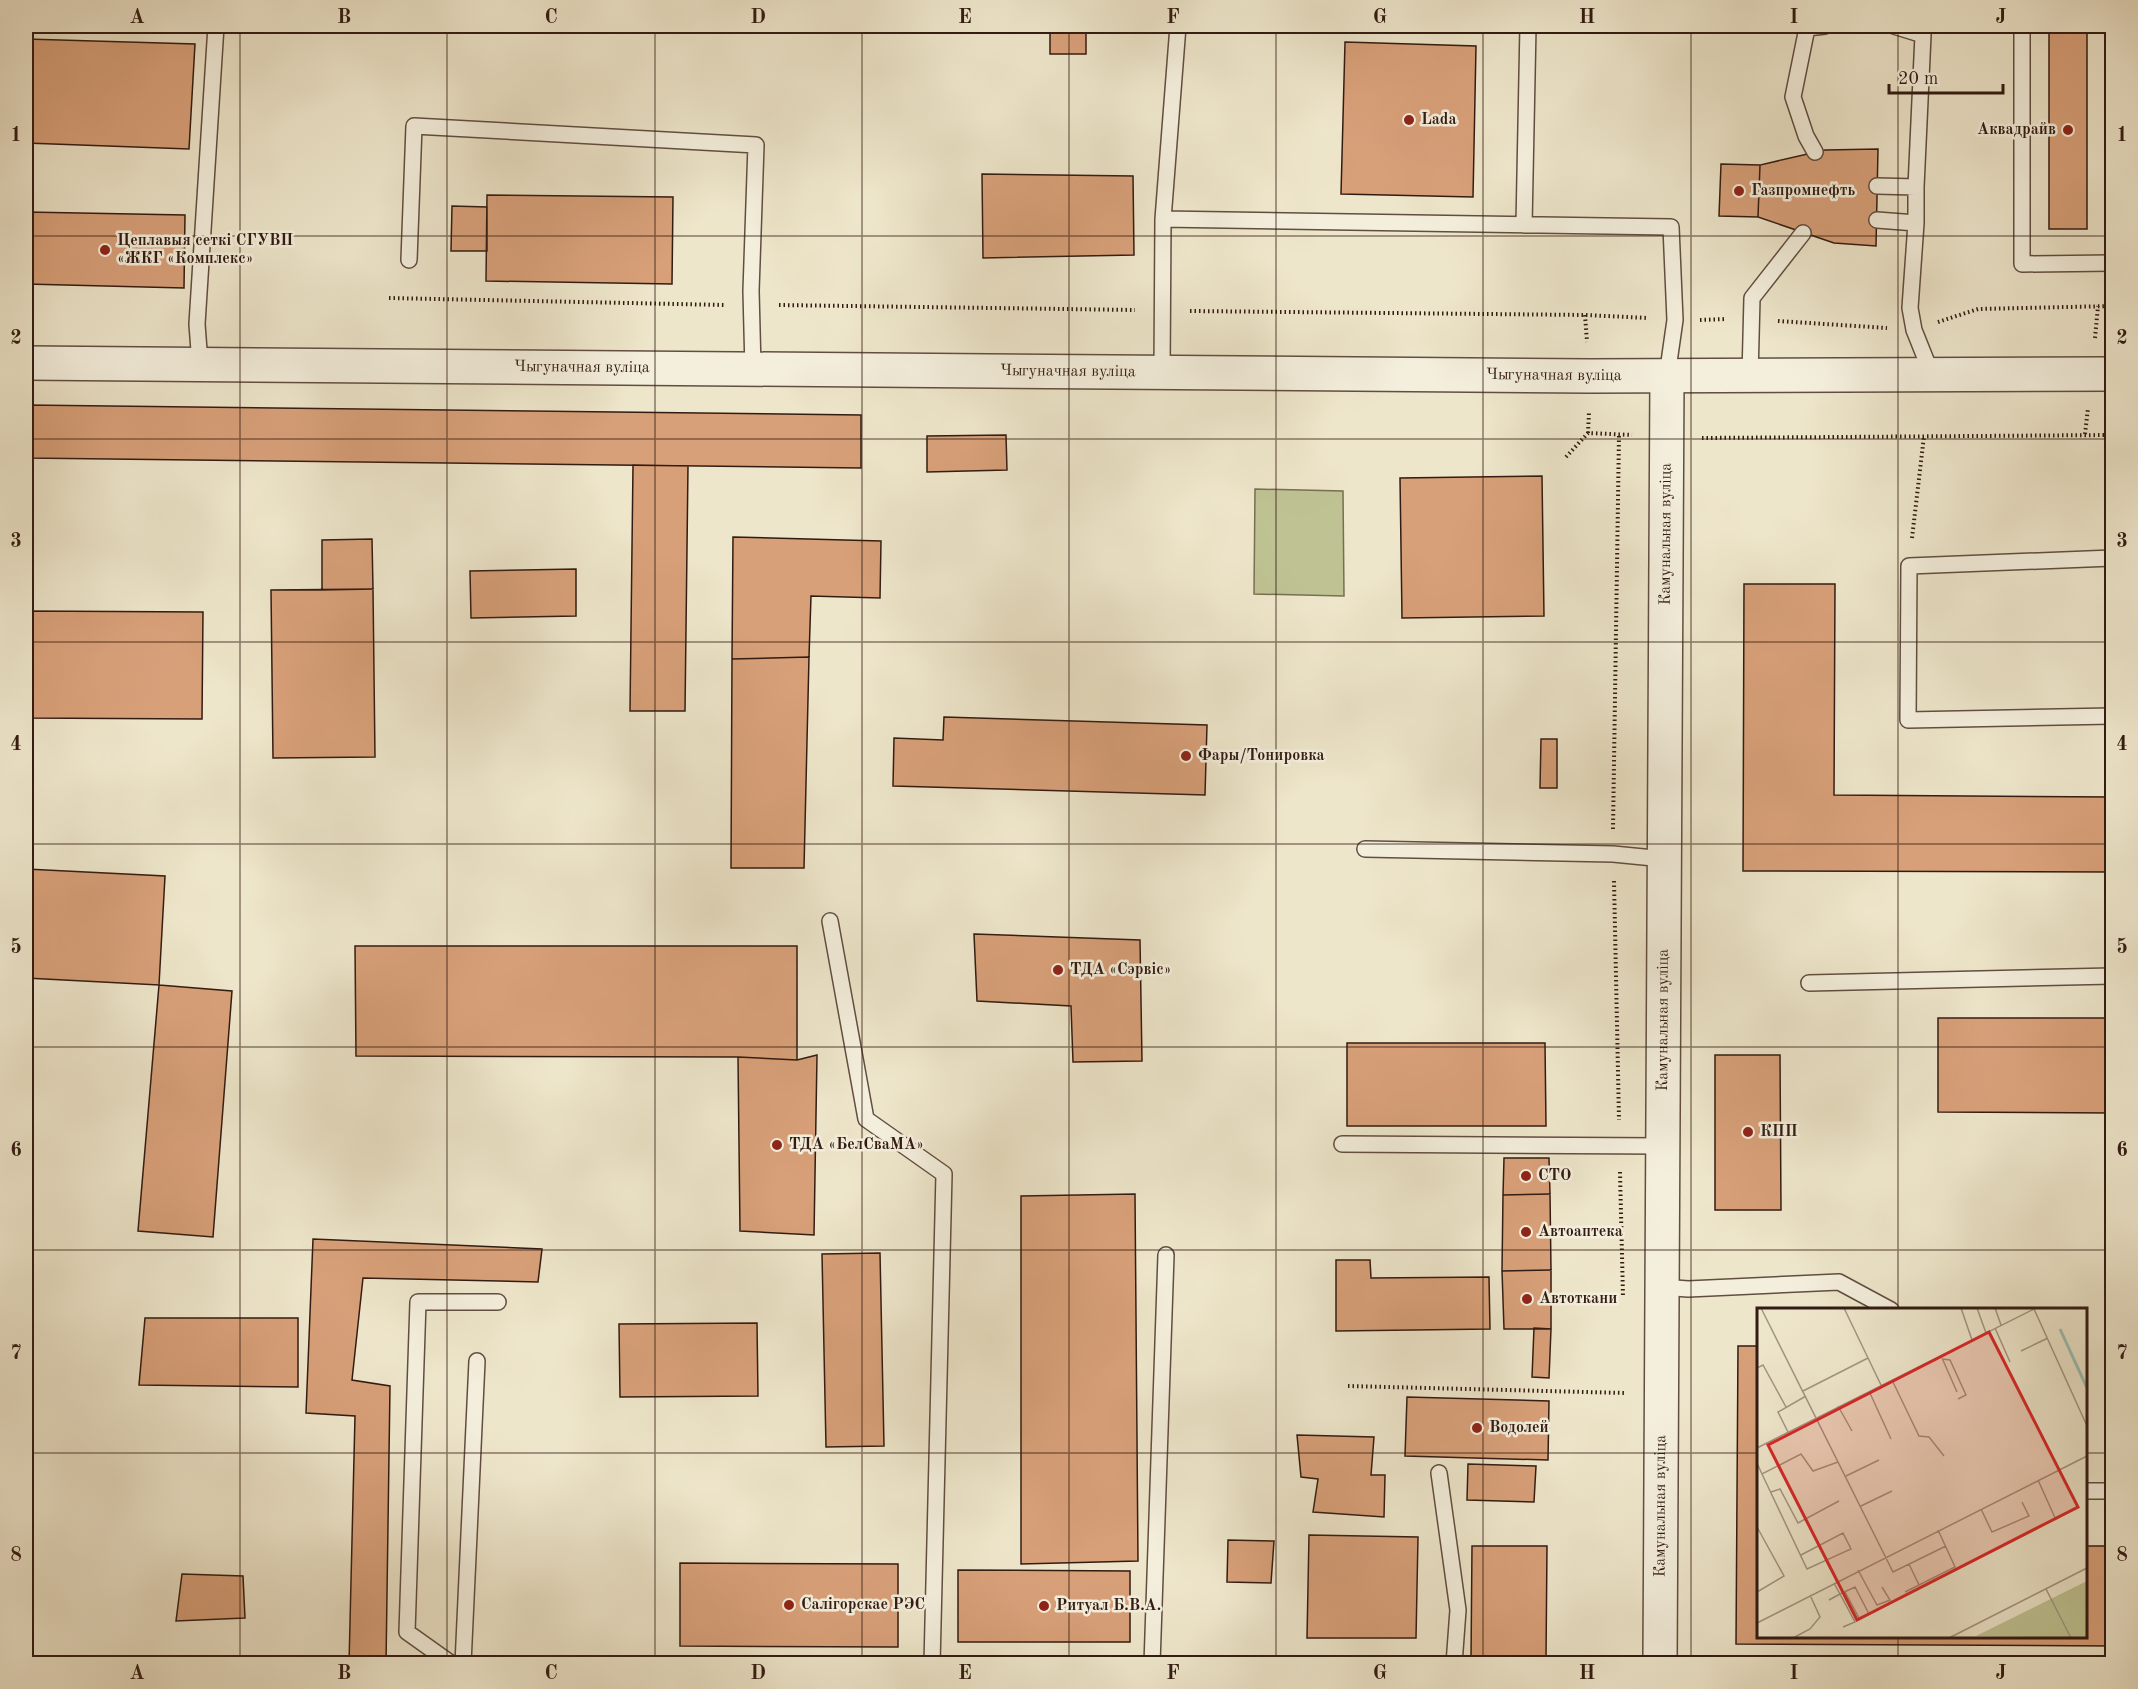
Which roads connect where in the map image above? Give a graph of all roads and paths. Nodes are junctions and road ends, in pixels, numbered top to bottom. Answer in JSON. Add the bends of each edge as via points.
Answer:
{"nodes":[{"id":1,"x":216,"y":26,"type":"edge"},
{"id":2,"x":1178,"y":26,"type":"edge"},
{"id":3,"x":1528,"y":26,"type":"edge"},
{"id":4,"x":1824,"y":26,"type":"edge"},
{"id":5,"x":1894,"y":26,"type":"edge"},
{"id":6,"x":2022,"y":26,"type":"edge"},
{"id":7,"x":1815,"y":152,"type":"dead end"},
{"id":8,"x":1877,"y":186,"type":"dead end"},
{"id":9,"x":1916,"y":187,"type":"junction"},
{"id":10,"x":1163,"y":219,"type":"junction"},
{"id":11,"x":1877,"y":220,"type":"dead end"},
{"id":12,"x":1916,"y":223,"type":"junction"},
{"id":13,"x":1524,"y":225,"type":"junction"},
{"id":14,"x":1803,"y":233,"type":"dead end"},
{"id":15,"x":409,"y":260,"type":"dead end"},
{"id":16,"x":2112,"y":263,"type":"edge"},
{"id":17,"x":389,"y":298,"type":"dead end"},
{"id":18,"x":752,"y":305,"type":"junction"},
{"id":19,"x":2112,"y":306,"type":"edge"},
{"id":20,"x":1163,"y":310,"type":"junction"},
{"id":21,"x":1751,"y":319,"type":"junction"},
{"id":22,"x":1675,"y":320,"type":"junction"},
{"id":23,"x":1914,"y":330,"type":"junction"},
{"id":24,"x":26,"y":363,"type":"edge"},
{"id":25,"x":200,"y":364,"type":"junction"},
{"id":26,"x":753,"y":369,"type":"junction"},
{"id":27,"x":1162,"y":372,"type":"junction"},
{"id":28,"x":2112,"y":374,"type":"edge"},
{"id":29,"x":1932,"y":375,"type":"junction"},
{"id":30,"x":1667,"y":376,"type":"junction"},
{"id":31,"x":1750,"y":376,"type":"junction"},
{"id":32,"x":1619,"y":434,"type":"junction"},
{"id":33,"x":2112,"y":435,"type":"edge"},
{"id":34,"x":1924,"y":436,"type":"junction"},
{"id":35,"x":1667,"y":438,"type":"junction"},
{"id":36,"x":1566,"y":457,"type":"dead end"},
{"id":37,"x":2112,"y":558,"type":"edge"},
{"id":38,"x":1909,"y":566,"type":"junction"},
{"id":39,"x":2112,"y":716,"type":"edge"},
{"id":40,"x":1365,"y":849,"type":"dead end"},
{"id":41,"x":1613,"y":854,"type":"junction"},
{"id":42,"x":1664,"y":859,"type":"junction"},
{"id":43,"x":830,"y":921,"type":"dead end"},
{"id":44,"x":2112,"y":976,"type":"edge"},
{"id":45,"x":1809,"y":983,"type":"dead end"},
{"id":46,"x":1342,"y":1144,"type":"dead end"},
{"id":47,"x":1619,"y":1146,"type":"junction"},
{"id":48,"x":1663,"y":1146,"type":"junction"},
{"id":49,"x":1166,"y":1255,"type":"dead end"},
{"id":50,"x":1662,"y":1287,"type":"junction"},
{"id":51,"x":1623,"y":1299,"type":"dead end"},
{"id":52,"x":498,"y":1302,"type":"dead end"},
{"id":53,"x":1887,"y":1308,"type":"edge"},
{"id":54,"x":477,"y":1361,"type":"dead end"},
{"id":55,"x":1348,"y":1386,"type":"dead end"},
{"id":56,"x":1625,"y":1404,"type":"dead end"},
{"id":57,"x":1439,"y":1473,"type":"dead end"},
{"id":58,"x":2087,"y":1491,"type":"edge"},
{"id":59,"x":2112,"y":1491,"type":"edge"},
{"id":60,"x":452,"y":1664,"type":"edge"},
{"id":61,"x":463,"y":1664,"type":"edge"},
{"id":62,"x":932,"y":1664,"type":"edge"},
{"id":63,"x":1152,"y":1664,"type":"edge"},
{"id":64,"x":1454,"y":1664,"type":"edge"},
{"id":65,"x":1660,"y":1664,"type":"edge"}],
"edges":[{"from":1,"to":25,"type":"lane","via":[[197,324]]},
{"from":2,"to":10,"type":"lane"},
{"from":3,"to":13,"type":"lane"},
{"from":4,"to":7,"type":"lane","via":[[1807,28],[1793,97]]},
{"from":5,"to":9,"type":"lane","via":[[1923,35]]},
{"from":6,"to":16,"type":"lane","via":[[2022,264]]},
{"from":8,"to":9,"type":"lane"},
{"from":9,"to":12,"type":"lane"},
{"from":10,"to":13,"type":"lane"},
{"from":10,"to":20,"type":"lane"},
{"from":11,"to":12,"type":"lane"},
{"from":12,"to":23,"type":"lane","via":[[1910,308]]},
{"from":13,"to":22,"type":"lane","via":[[1671,227]]},
{"from":14,"to":21,"type":"lane","via":[[1752,298]]},
{"from":15,"to":18,"type":"lane","via":[[414,126],[756,145]]},
{"from":17,"to":18,"type":"path"},
{"from":18,"to":20,"type":"path"},
{"from":18,"to":26,"type":"lane"},
{"from":19,"to":23,"type":"path","via":[[1978,309]]},
{"from":20,"to":22,"type":"path","via":[[1585,315]]},
{"from":20,"to":27,"type":"lane"},
{"from":21,"to":22,"type":"path"},
{"from":21,"to":23,"type":"path"},
{"from":21,"to":31,"type":"lane"},
{"from":22,"to":30,"type":"lane"},
{"from":23,"to":29,"type":"lane"},
{"from":24,"to":25,"type":"street","name":"Чыгуначная вуліца"},
{"from":25,"to":26,"type":"street","name":"Чыгуначная вуліца"},
{"from":26,"to":27,"type":"street","name":"Чыгуначная вуліца"},
{"from":27,"to":30,"type":"street","name":"Чыгуначная вуліца"},
{"from":28,"to":29,"type":"street","name":"Чыгуначная вуліца"},
{"from":29,"to":31,"type":"street","name":"Чыгуначная вуліца"},
{"from":30,"to":31,"type":"street","name":"Чыгуначная вуліца"},
{"from":30,"to":35,"type":"street","name":"Камунальная вуліца"},
{"from":32,"to":35,"type":"path"},
{"from":32,"to":36,"type":"path","via":[[1588,432]]},
{"from":32,"to":41,"type":"path"},
{"from":33,"to":34,"type":"path"},
{"from":34,"to":35,"type":"path"},
{"from":34,"to":38,"type":"path"},
{"from":35,"to":42,"type":"street","name":"Камунальная вуліца"},
{"from":37,"to":38,"type":"lane"},
{"from":38,"to":39,"type":"lane","via":[[1908,720]]},
{"from":40,"to":41,"type":"lane"},
{"from":41,"to":42,"type":"lane"},
{"from":41,"to":47,"type":"path"},
{"from":42,"to":48,"type":"street","name":"Камунальная вуліца"},
{"from":43,"to":62,"type":"lane","via":[[866,1119],[944,1174]]},
{"from":44,"to":45,"type":"lane"},
{"from":46,"to":47,"type":"lane"},
{"from":47,"to":48,"type":"lane"},
{"from":47,"to":51,"type":"path"},
{"from":48,"to":50,"type":"street","name":"Камунальная вуліца"},
{"from":49,"to":63,"type":"lane"},
{"from":50,"to":53,"type":"lane","via":[[1839,1282]]},
{"from":50,"to":65,"type":"street","name":"Камунальная вуліца"},
{"from":52,"to":60,"type":"lane","via":[[418,1302],[407,1632]]},
{"from":54,"to":61,"type":"lane"},
{"from":55,"to":56,"type":"path","via":[[1625,1393]]},
{"from":57,"to":64,"type":"lane","via":[[1458,1610]]},
{"from":58,"to":59,"type":"lane"}]}
